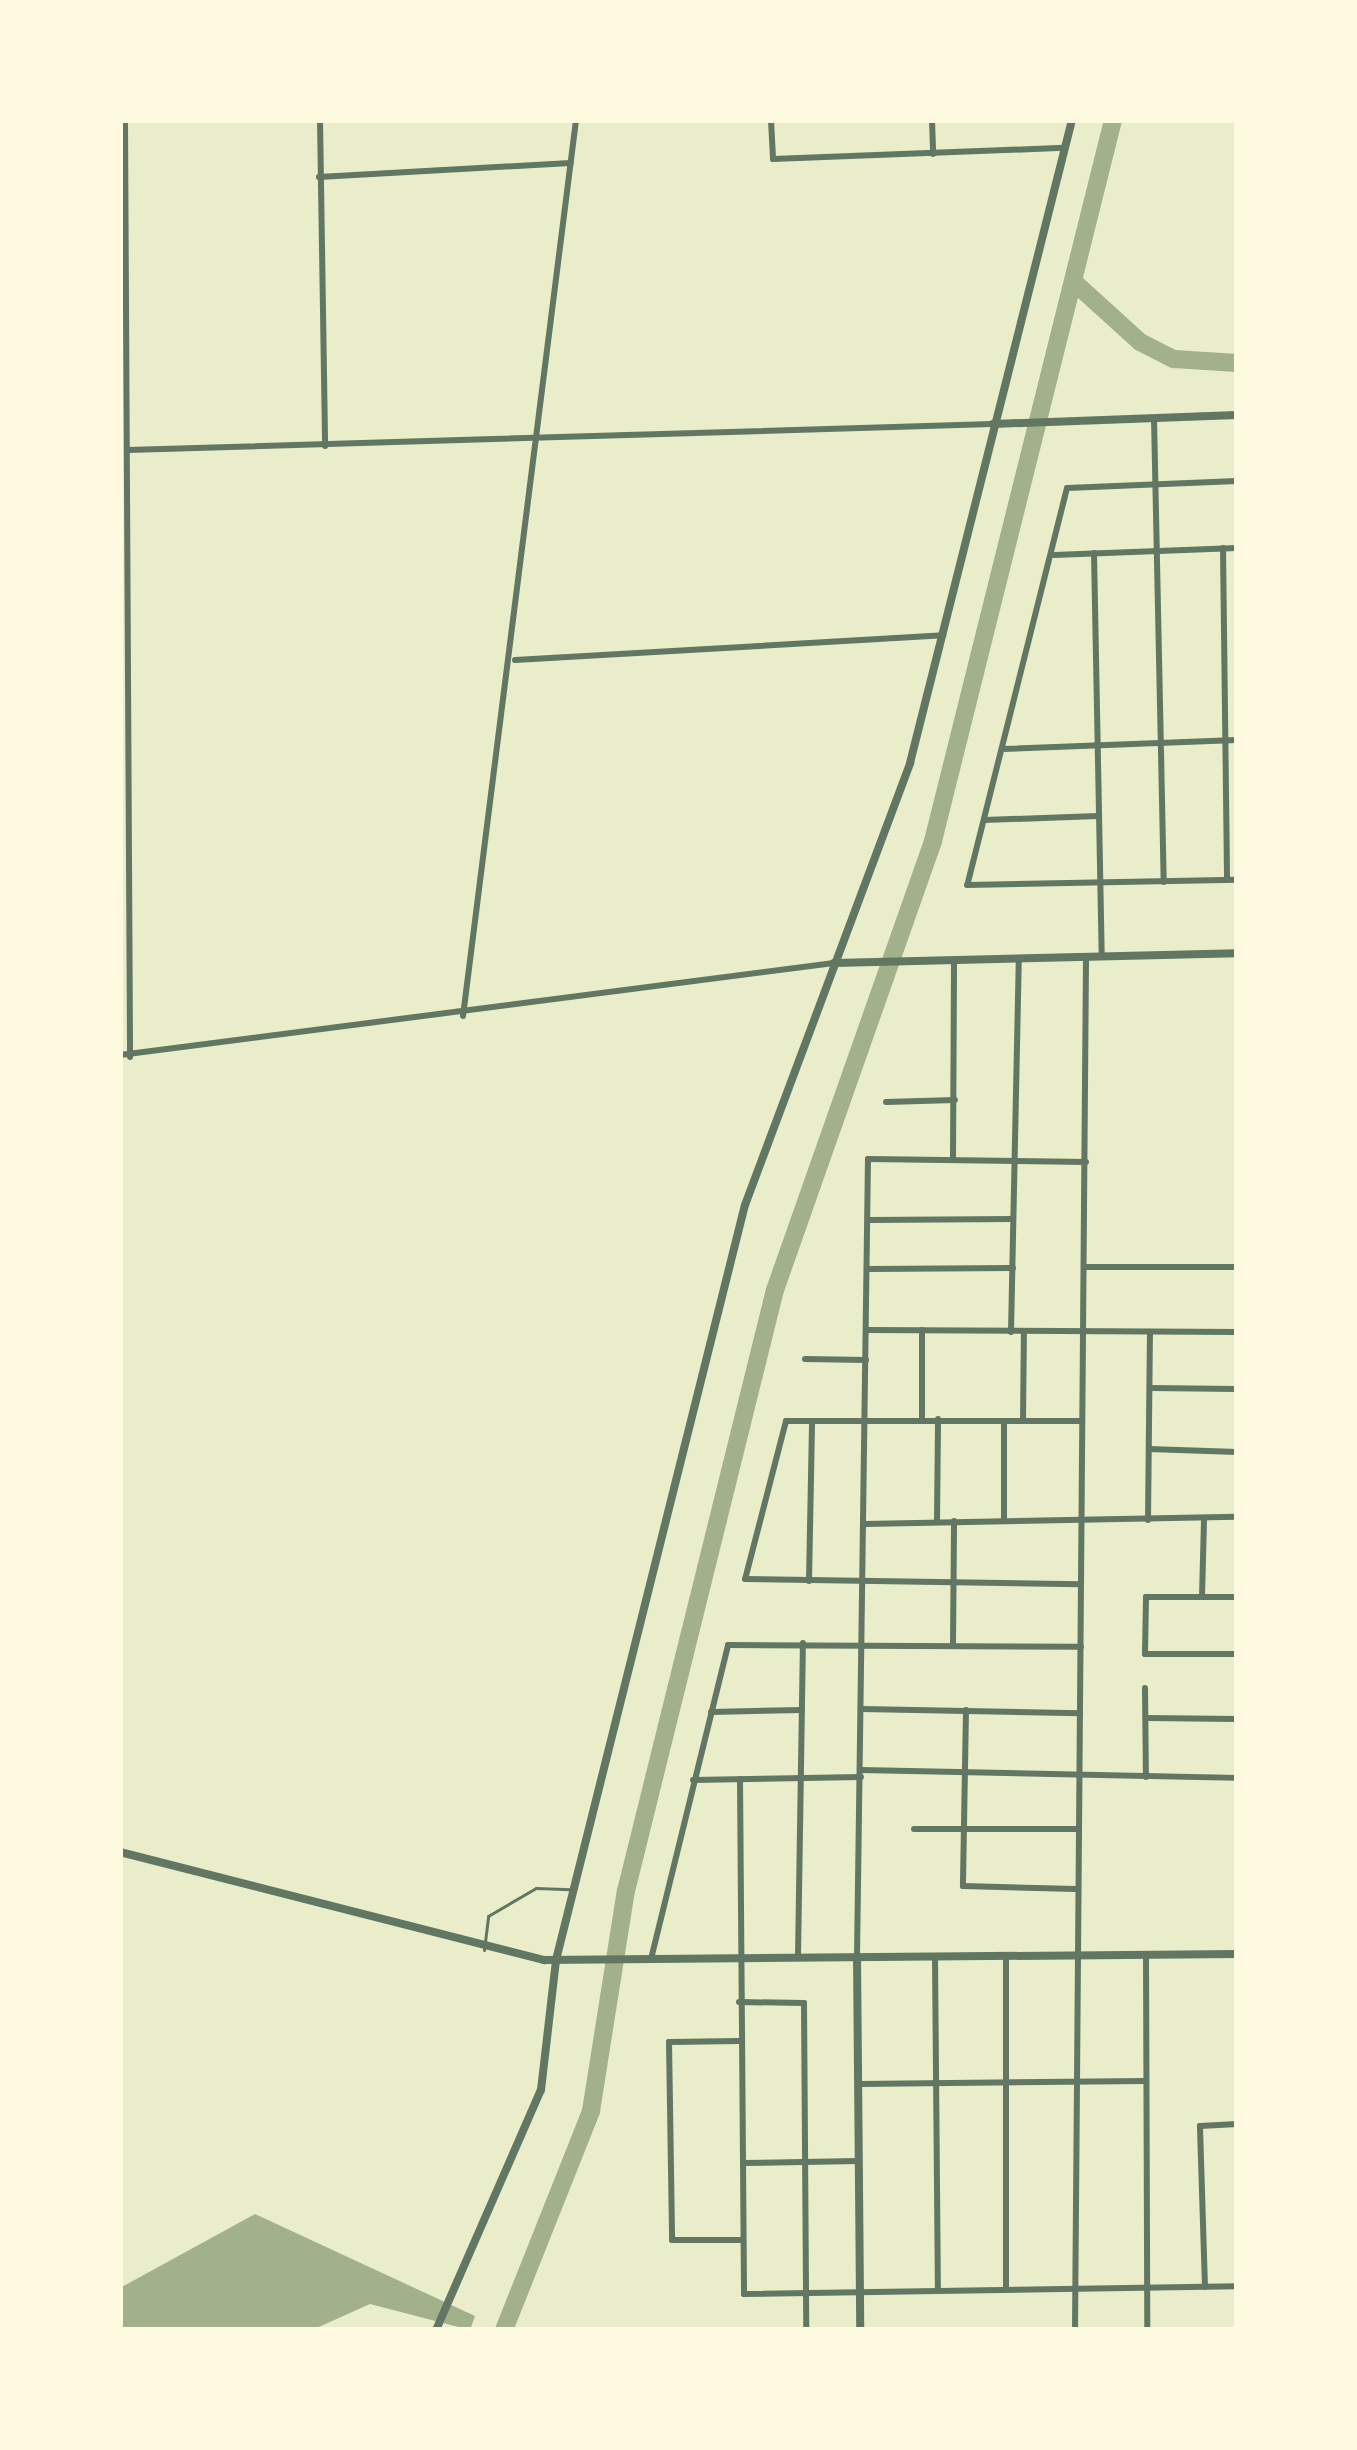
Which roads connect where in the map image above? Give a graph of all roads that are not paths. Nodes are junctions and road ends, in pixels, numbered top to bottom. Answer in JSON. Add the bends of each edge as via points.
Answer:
{"nodes":[{"id":1,"x":125,"y":120,"type":"edge"},
{"id":2,"x":320,"y":120,"type":"edge"},
{"id":3,"x":576,"y":120,"type":"edge"},
{"id":4,"x":771,"y":120,"type":"edge"},
{"id":5,"x":932,"y":120,"type":"edge"},
{"id":6,"x":1072,"y":120,"type":"edge"},
{"id":7,"x":1064,"y":148,"type":"junction"},
{"id":8,"x":933,"y":154,"type":"junction"},
{"id":9,"x":572,"y":164,"type":"junction"},
{"id":10,"x":320,"y":177,"type":"junction"},
{"id":11,"x":123,"y":204,"type":"edge"},
{"id":12,"x":1237,"y":415,"type":"edge"},
{"id":13,"x":1154,"y":418,"type":"junction"},
{"id":14,"x":992,"y":424,"type":"junction"},
{"id":15,"x":539,"y":441,"type":"junction"},
{"id":16,"x":325,"y":446,"type":"junction"},
{"id":17,"x":128,"y":450,"type":"junction"},
{"id":18,"x":1237,"y":481,"type":"edge"},
{"id":19,"x":1156,"y":484,"type":"junction"},
{"id":20,"x":1223,"y":548,"type":"junction"},
{"id":21,"x":1237,"y":548,"type":"edge"},
{"id":22,"x":1158,"y":549,"type":"junction"},
{"id":23,"x":1094,"y":553,"type":"junction"},
{"id":24,"x":1054,"y":555,"type":"junction"},
{"id":25,"x":943,"y":635,"type":"junction"},
{"id":26,"x":514,"y":660,"type":"junction"},
{"id":27,"x":1237,"y":740,"type":"edge"},
{"id":28,"x":1161,"y":742,"type":"junction"},
{"id":29,"x":1226,"y":742,"type":"junction"},
{"id":30,"x":1097,"y":744,"type":"junction"},
{"id":31,"x":1002,"y":749,"type":"junction"},
{"id":32,"x":1098,"y":816,"type":"junction"},
{"id":33,"x":984,"y":820,"type":"junction"},
{"id":34,"x":1232,"y":880,"type":"edge"},
{"id":35,"x":1164,"y":882,"type":"junction"},
{"id":36,"x":1100,"y":884,"type":"junction"},
{"id":37,"x":1237,"y":953,"type":"edge"},
{"id":38,"x":1102,"y":957,"type":"junction"},
{"id":39,"x":1086,"y":958,"type":"junction"},
{"id":40,"x":1019,"y":959,"type":"junction"},
{"id":41,"x":954,"y":962,"type":"junction"},
{"id":42,"x":834,"y":963,"type":"junction"},
{"id":43,"x":464,"y":1016,"type":"junction"},
{"id":44,"x":120,"y":1054,"type":"edge"},
{"id":45,"x":130,"y":1057,"type":"junction"},
{"id":46,"x":955,"y":1100,"type":"junction"},
{"id":47,"x":886,"y":1102,"type":"dead end"},
{"id":48,"x":953,"y":1160,"type":"junction"},
{"id":49,"x":1016,"y":1160,"type":"junction"},
{"id":50,"x":1086,"y":1162,"type":"junction"},
{"id":51,"x":1013,"y":1219,"type":"junction"},
{"id":52,"x":869,"y":1220,"type":"junction"},
{"id":53,"x":1085,"y":1267,"type":"junction"},
{"id":54,"x":1237,"y":1267,"type":"edge"},
{"id":55,"x":1013,"y":1268,"type":"junction"},
{"id":56,"x":869,"y":1269,"type":"junction"},
{"id":57,"x":866,"y":1330,"type":"junction"},
{"id":58,"x":922,"y":1330,"type":"junction"},
{"id":59,"x":1011,"y":1332,"type":"junction"},
{"id":60,"x":1024,"y":1332,"type":"junction"},
{"id":61,"x":1150,"y":1332,"type":"junction"},
{"id":62,"x":1237,"y":1332,"type":"edge"},
{"id":63,"x":1082,"y":1333,"type":"junction"},
{"id":64,"x":805,"y":1359,"type":"dead end"},
{"id":65,"x":866,"y":1360,"type":"junction"},
{"id":66,"x":1150,"y":1388,"type":"junction"},
{"id":67,"x":1237,"y":1389,"type":"edge"},
{"id":68,"x":922,"y":1418,"type":"junction"},
{"id":69,"x":938,"y":1418,"type":"junction"},
{"id":70,"x":812,"y":1421,"type":"junction"},
{"id":71,"x":865,"y":1421,"type":"junction"},
{"id":72,"x":1004,"y":1421,"type":"junction"},
{"id":73,"x":1023,"y":1421,"type":"junction"},
{"id":74,"x":1082,"y":1421,"type":"junction"},
{"id":75,"x":1149,"y":1448,"type":"junction"},
{"id":76,"x":1237,"y":1452,"type":"edge"},
{"id":77,"x":1237,"y":1517,"type":"edge"},
{"id":78,"x":1082,"y":1518,"type":"junction"},
{"id":79,"x":1204,"y":1518,"type":"junction"},
{"id":80,"x":937,"y":1520,"type":"junction"},
{"id":81,"x":1004,"y":1520,"type":"junction"},
{"id":82,"x":1148,"y":1520,"type":"junction"},
{"id":83,"x":954,"y":1521,"type":"junction"},
{"id":84,"x":865,"y":1524,"type":"junction"},
{"id":85,"x":809,"y":1580,"type":"junction"},
{"id":86,"x":863,"y":1581,"type":"junction"},
{"id":87,"x":955,"y":1582,"type":"junction"},
{"id":88,"x":1082,"y":1584,"type":"junction"},
{"id":89,"x":1202,"y":1597,"type":"junction"},
{"id":90,"x":1237,"y":1597,"type":"edge"},
{"id":91,"x":802,"y":1642,"type":"junction"},
{"id":92,"x":863,"y":1643,"type":"junction"},
{"id":93,"x":953,"y":1645,"type":"junction"},
{"id":94,"x":1081,"y":1647,"type":"junction"},
{"id":95,"x":1237,"y":1654,"type":"edge"},
{"id":96,"x":1145,"y":1688,"type":"dead end"},
{"id":97,"x":862,"y":1709,"type":"junction"},
{"id":98,"x":802,"y":1710,"type":"junction"},
{"id":99,"x":966,"y":1710,"type":"junction"},
{"id":100,"x":710,"y":1712,"type":"junction"},
{"id":101,"x":1081,"y":1713,"type":"junction"},
{"id":102,"x":1146,"y":1718,"type":"junction"},
{"id":103,"x":1237,"y":1719,"type":"edge"},
{"id":104,"x":861,"y":1773,"type":"junction"},
{"id":105,"x":967,"y":1774,"type":"junction"},
{"id":106,"x":1077,"y":1774,"type":"junction"},
{"id":107,"x":1147,"y":1778,"type":"junction"},
{"id":108,"x":1237,"y":1778,"type":"edge"},
{"id":109,"x":740,"y":1779,"type":"junction"},
{"id":110,"x":801,"y":1779,"type":"junction"},
{"id":111,"x":693,"y":1780,"type":"junction"},
{"id":112,"x":1078,"y":1828,"type":"junction"},
{"id":113,"x":914,"y":1829,"type":"dead end"},
{"id":114,"x":963,"y":1829,"type":"junction"},
{"id":115,"x":120,"y":1852,"type":"edge"},
{"id":116,"x":575,"y":1889,"type":"junction"},
{"id":117,"x":1076,"y":1889,"type":"junction"},
{"id":118,"x":484,"y":1950,"type":"junction"},
{"id":119,"x":1073,"y":1954,"type":"junction"},
{"id":120,"x":1146,"y":1954,"type":"junction"},
{"id":121,"x":1237,"y":1954,"type":"edge"},
{"id":122,"x":857,"y":1956,"type":"junction"},
{"id":123,"x":1006,"y":1956,"type":"junction"},
{"id":124,"x":799,"y":1957,"type":"junction"},
{"id":125,"x":935,"y":1957,"type":"junction"},
{"id":126,"x":738,"y":1958,"type":"junction"},
{"id":127,"x":651,"y":1959,"type":"junction"},
{"id":128,"x":556,"y":1960,"type":"junction"},
{"id":129,"x":740,"y":2002,"type":"junction"},
{"id":130,"x":740,"y":2041,"type":"junction"},
{"id":131,"x":1072,"y":2081,"type":"junction"},
{"id":132,"x":1145,"y":2081,"type":"junction"},
{"id":133,"x":1004,"y":2083,"type":"junction"},
{"id":134,"x":859,"y":2084,"type":"junction"},
{"id":135,"x":936,"y":2084,"type":"junction"},
{"id":136,"x":1237,"y":2124,"type":"edge"},
{"id":137,"x":858,"y":2161,"type":"junction"},
{"id":138,"x":806,"y":2162,"type":"junction"},
{"id":139,"x":742,"y":2163,"type":"junction"},
{"id":140,"x":743,"y":2240,"type":"junction"},
{"id":141,"x":1237,"y":2286,"type":"edge"},
{"id":142,"x":1205,"y":2287,"type":"junction"},
{"id":143,"x":1075,"y":2288,"type":"junction"},
{"id":144,"x":1147,"y":2288,"type":"junction"},
{"id":145,"x":1006,"y":2289,"type":"junction"},
{"id":146,"x":938,"y":2290,"type":"junction"},
{"id":147,"x":860,"y":2291,"type":"junction"},
{"id":148,"x":806,"y":2292,"type":"junction"},
{"id":149,"x":436,"y":2330,"type":"edge"},
{"id":150,"x":806,"y":2330,"type":"edge"},
{"id":151,"x":860,"y":2330,"type":"edge"},
{"id":152,"x":1075,"y":2330,"type":"edge"},
{"id":153,"x":1148,"y":2330,"type":"edge"}],
"edges":[{"from":1,"to":11,"type":"street"},
{"from":2,"to":10,"type":"street"},
{"from":3,"to":9,"type":"street"},
{"from":4,"to":8,"type":"street","via":[[772,159]]},
{"from":5,"to":8,"type":"street"},
{"from":6,"to":7,"type":"street"},
{"from":7,"to":8,"type":"street"},
{"from":7,"to":14,"type":"street"},
{"from":9,"to":10,"type":"street"},
{"from":9,"to":15,"type":"street"},
{"from":10,"to":16,"type":"street"},
{"from":11,"to":17,"type":"street"},
{"from":12,"to":13,"type":"street"},
{"from":13,"to":14,"type":"street"},
{"from":13,"to":19,"type":"street"},
{"from":14,"to":15,"type":"street"},
{"from":14,"to":25,"type":"street"},
{"from":15,"to":16,"type":"street"},
{"from":15,"to":26,"type":"street"},
{"from":16,"to":17,"type":"street"},
{"from":17,"to":45,"type":"street"},
{"from":18,"to":19,"type":"street"},
{"from":19,"to":22,"type":"street"},
{"from":19,"to":24,"type":"street","via":[[1067,488]]},
{"from":20,"to":21,"type":"street"},
{"from":20,"to":22,"type":"street"},
{"from":20,"to":29,"type":"street"},
{"from":22,"to":23,"type":"street"},
{"from":22,"to":28,"type":"street"},
{"from":23,"to":24,"type":"street"},
{"from":23,"to":30,"type":"street"},
{"from":24,"to":31,"type":"street"},
{"from":25,"to":26,"type":"street"},
{"from":25,"to":42,"type":"street","via":[[910,763]]},
{"from":26,"to":43,"type":"street"},
{"from":27,"to":29,"type":"street"},
{"from":28,"to":29,"type":"street"},
{"from":28,"to":30,"type":"street"},
{"from":28,"to":35,"type":"street"},
{"from":29,"to":34,"type":"street"},
{"from":30,"to":31,"type":"street"},
{"from":30,"to":32,"type":"street"},
{"from":31,"to":33,"type":"street"},
{"from":32,"to":33,"type":"street"},
{"from":32,"to":36,"type":"street"},
{"from":33,"to":36,"type":"street","via":[[967,885]]},
{"from":34,"to":35,"type":"street"},
{"from":35,"to":36,"type":"street"},
{"from":36,"to":38,"type":"street"},
{"from":37,"to":38,"type":"street"},
{"from":38,"to":39,"type":"street"},
{"from":39,"to":40,"type":"street"},
{"from":39,"to":50,"type":"street"},
{"from":40,"to":41,"type":"street"},
{"from":40,"to":49,"type":"street"},
{"from":41,"to":42,"type":"street"},
{"from":41,"to":46,"type":"street"},
{"from":42,"to":43,"type":"street"},
{"from":42,"to":116,"type":"street","via":[[745,1205]]},
{"from":43,"to":45,"type":"street"},
{"from":44,"to":45,"type":"street"},
{"from":46,"to":47,"type":"street"},
{"from":46,"to":48,"type":"street"},
{"from":48,"to":49,"type":"street"},
{"from":48,"to":52,"type":"street","via":[[868,1160]]},
{"from":49,"to":50,"type":"street"},
{"from":49,"to":51,"type":"street"},
{"from":50,"to":53,"type":"street"},
{"from":51,"to":52,"type":"street"},
{"from":51,"to":55,"type":"street"},
{"from":52,"to":56,"type":"street"},
{"from":53,"to":54,"type":"street"},
{"from":53,"to":63,"type":"street"},
{"from":55,"to":56,"type":"street"},
{"from":55,"to":59,"type":"street"},
{"from":56,"to":57,"type":"street"},
{"from":57,"to":58,"type":"street"},
{"from":57,"to":65,"type":"street"},
{"from":58,"to":59,"type":"street"},
{"from":58,"to":68,"type":"street"},
{"from":59,"to":60,"type":"street"},
{"from":60,"to":63,"type":"street"},
{"from":60,"to":73,"type":"street"},
{"from":61,"to":62,"type":"street"},
{"from":61,"to":63,"type":"street"},
{"from":61,"to":66,"type":"street"},
{"from":63,"to":74,"type":"street"},
{"from":64,"to":65,"type":"street"},
{"from":65,"to":71,"type":"street"},
{"from":66,"to":67,"type":"street"},
{"from":66,"to":75,"type":"street"},
{"from":68,"to":69,"type":"street"},
{"from":68,"to":71,"type":"street"},
{"from":69,"to":72,"type":"street"},
{"from":69,"to":80,"type":"street"},
{"from":70,"to":71,"type":"street"},
{"from":70,"to":85,"type":"street"},
{"from":70,"to":85,"type":"street","via":[[786,1421],[745,1579]]},
{"from":71,"to":84,"type":"street"},
{"from":72,"to":73,"type":"street"},
{"from":72,"to":81,"type":"street"},
{"from":73,"to":74,"type":"street"},
{"from":74,"to":78,"type":"street"},
{"from":75,"to":76,"type":"street"},
{"from":75,"to":82,"type":"street"},
{"from":77,"to":79,"type":"street"},
{"from":78,"to":81,"type":"street"},
{"from":78,"to":82,"type":"street"},
{"from":78,"to":88,"type":"street"},
{"from":79,"to":82,"type":"street"},
{"from":79,"to":89,"type":"street"},
{"from":80,"to":83,"type":"street"},
{"from":80,"to":84,"type":"street"},
{"from":81,"to":83,"type":"street"},
{"from":83,"to":87,"type":"street"},
{"from":84,"to":86,"type":"street"},
{"from":85,"to":86,"type":"street"},
{"from":86,"to":87,"type":"street"},
{"from":86,"to":92,"type":"street"},
{"from":87,"to":88,"type":"street"},
{"from":87,"to":93,"type":"street"},
{"from":88,"to":94,"type":"street"},
{"from":89,"to":90,"type":"street"},
{"from":89,"to":95,"type":"street","via":[[1146,1597],[1145,1654]]},
{"from":91,"to":92,"type":"street"},
{"from":91,"to":98,"type":"street"},
{"from":91,"to":100,"type":"street","via":[[728,1645]]},
{"from":92,"to":93,"type":"street"},
{"from":92,"to":97,"type":"street"},
{"from":93,"to":94,"type":"street"},
{"from":94,"to":101,"type":"street"},
{"from":96,"to":102,"type":"street"},
{"from":97,"to":99,"type":"street"},
{"from":97,"to":104,"type":"street"},
{"from":98,"to":100,"type":"street"},
{"from":98,"to":110,"type":"street"},
{"from":99,"to":101,"type":"street"},
{"from":99,"to":105,"type":"street"},
{"from":100,"to":111,"type":"street"},
{"from":101,"to":106,"type":"street"},
{"from":102,"to":103,"type":"street"},
{"from":102,"to":107,"type":"street"},
{"from":104,"to":105,"type":"street"},
{"from":104,"to":110,"type":"street"},
{"from":104,"to":122,"type":"street"},
{"from":105,"to":106,"type":"street"},
{"from":105,"to":114,"type":"street"},
{"from":106,"to":107,"type":"street"},
{"from":106,"to":112,"type":"street"},
{"from":107,"to":108,"type":"street"},
{"from":109,"to":110,"type":"street"},
{"from":109,"to":111,"type":"street"},
{"from":109,"to":126,"type":"street"},
{"from":110,"to":124,"type":"street"},
{"from":111,"to":127,"type":"street"},
{"from":112,"to":114,"type":"street"},
{"from":112,"to":117,"type":"street"},
{"from":113,"to":114,"type":"street"},
{"from":114,"to":117,"type":"street","via":[[963,1886]]},
{"from":115,"to":118,"type":"street"},
{"from":116,"to":118,"type":"lane","via":[[536,1888],[488,1916]]},
{"from":116,"to":128,"type":"street"},
{"from":117,"to":119,"type":"street"},
{"from":118,"to":128,"type":"street"},
{"from":119,"to":120,"type":"street"},
{"from":119,"to":123,"type":"street"},
{"from":119,"to":131,"type":"street"},
{"from":120,"to":121,"type":"street"},
{"from":120,"to":132,"type":"street"},
{"from":122,"to":124,"type":"street"},
{"from":122,"to":125,"type":"street"},
{"from":122,"to":134,"type":"street"},
{"from":123,"to":125,"type":"street"},
{"from":123,"to":133,"type":"street"},
{"from":124,"to":126,"type":"street"},
{"from":125,"to":135,"type":"street"},
{"from":126,"to":127,"type":"street"},
{"from":126,"to":129,"type":"street"},
{"from":127,"to":128,"type":"street"},
{"from":128,"to":149,"type":"street","via":[[541,2090]]},
{"from":129,"to":130,"type":"street"},
{"from":129,"to":138,"type":"street","via":[[804,2003]]},
{"from":130,"to":139,"type":"street"},
{"from":130,"to":140,"type":"street","via":[[669,2042],[672,2240]]},
{"from":131,"to":132,"type":"street"},
{"from":131,"to":133,"type":"street"},
{"from":131,"to":143,"type":"street"},
{"from":132,"to":144,"type":"street"},
{"from":133,"to":135,"type":"street"},
{"from":133,"to":145,"type":"street"},
{"from":134,"to":135,"type":"street"},
{"from":134,"to":137,"type":"street"},
{"from":135,"to":146,"type":"street"},
{"from":136,"to":142,"type":"street","via":[[1200,2126]]},
{"from":137,"to":138,"type":"street"},
{"from":137,"to":147,"type":"street"},
{"from":138,"to":139,"type":"street"},
{"from":138,"to":148,"type":"street"},
{"from":139,"to":140,"type":"street"},
{"from":140,"to":148,"type":"street","via":[[744,2294]]},
{"from":141,"to":142,"type":"street"},
{"from":142,"to":144,"type":"street"},
{"from":143,"to":144,"type":"street"},
{"from":143,"to":145,"type":"street"},
{"from":143,"to":152,"type":"street"},
{"from":144,"to":153,"type":"street"},
{"from":145,"to":146,"type":"street"},
{"from":146,"to":147,"type":"street"},
{"from":147,"to":148,"type":"street"},
{"from":147,"to":151,"type":"street"},
{"from":148,"to":150,"type":"street"}]}
